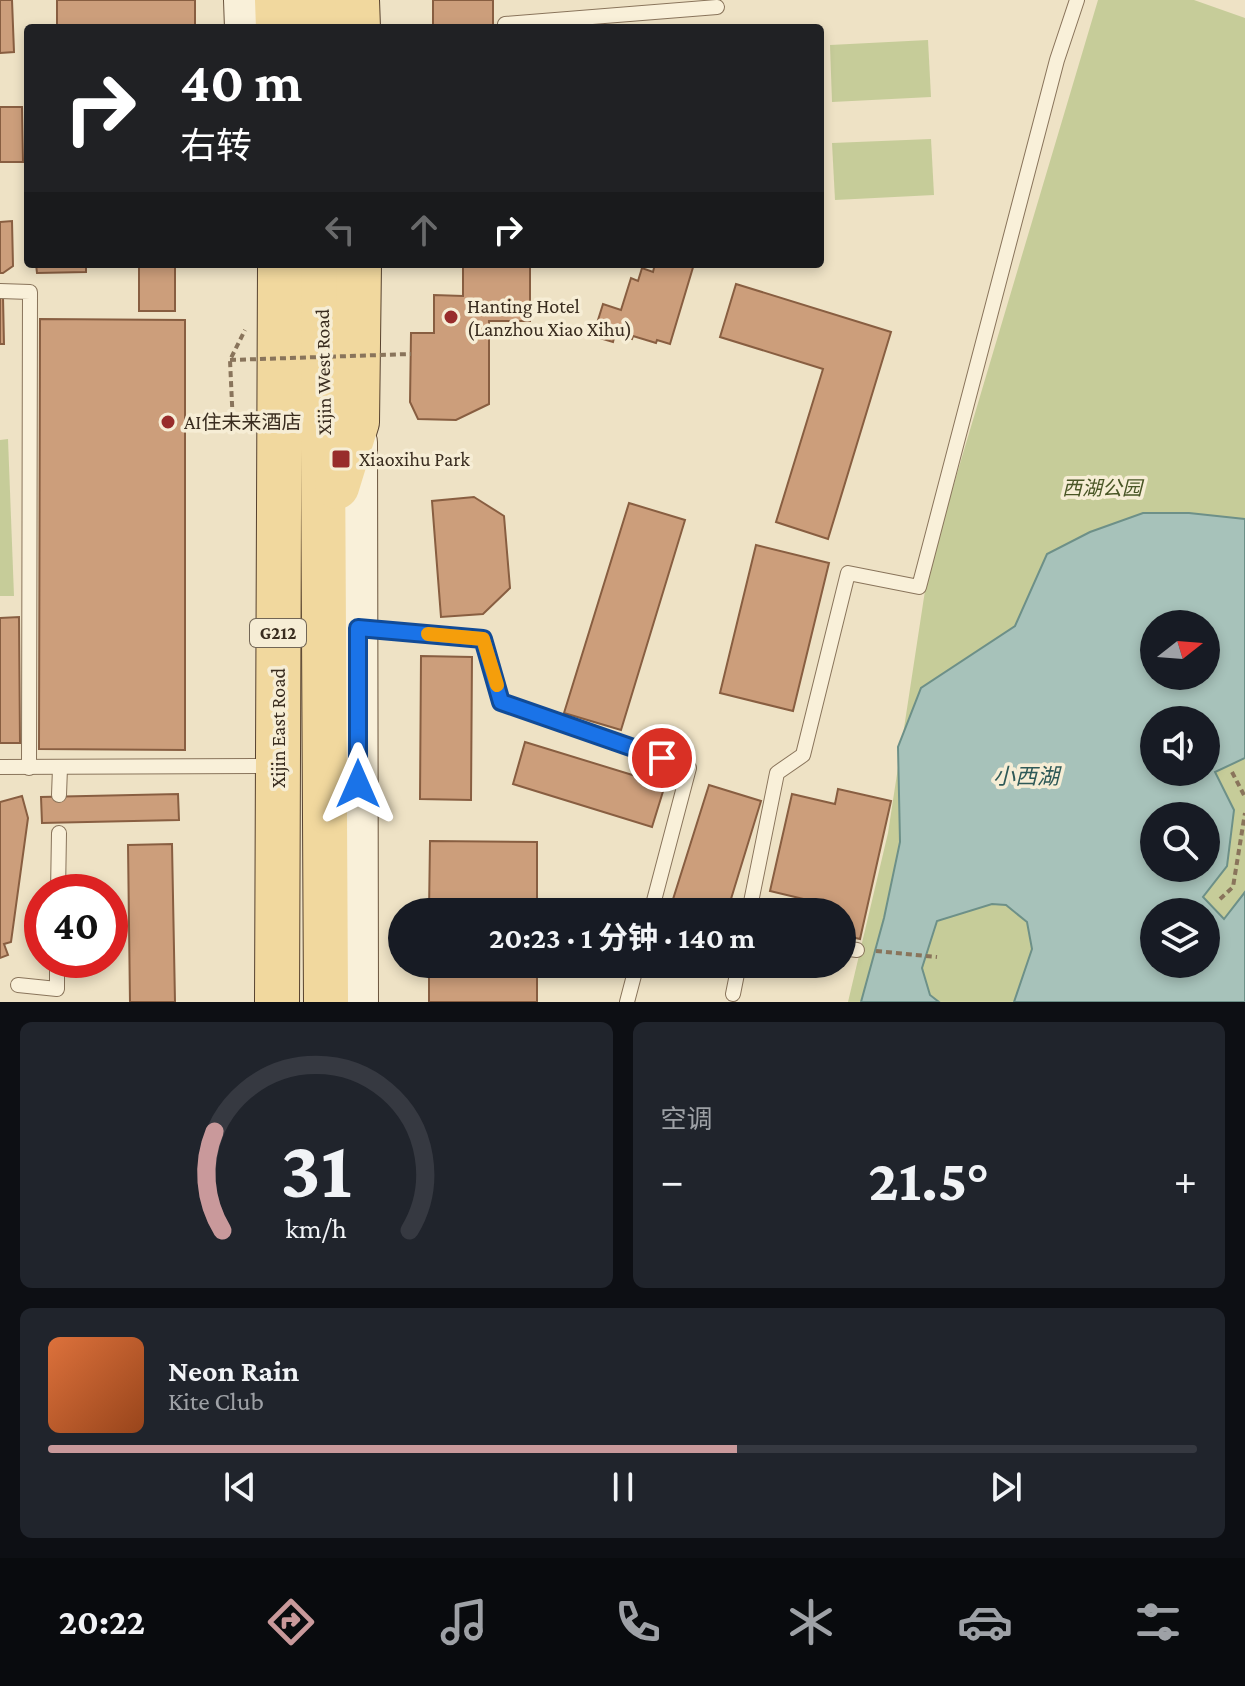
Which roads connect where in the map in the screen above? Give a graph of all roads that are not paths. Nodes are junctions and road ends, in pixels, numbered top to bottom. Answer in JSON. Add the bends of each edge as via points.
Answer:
{"nodes":[{"id":1,"x":244,"y":0,"type":"edge"},
{"id":2,"x":280,"y":0,"type":"edge"},
{"id":3,"x":1077,"y":0,"type":"edge"},
{"id":4,"x":350,"y":6,"type":"edge"},
{"id":5,"x":717,"y":7,"type":"dead end"},
{"id":6,"x":245,"y":24,"type":"edge"},
{"id":7,"x":280,"y":24,"type":"edge"},
{"id":8,"x":324,"y":24,"type":"edge"},
{"id":9,"x":505,"y":24,"type":"edge"},
{"id":10,"x":258,"y":268,"type":"edge"},
{"id":11,"x":280,"y":268,"type":"edge"},
{"id":12,"x":322,"y":268,"type":"edge"},
{"id":13,"x":359,"y":268,"type":"edge"},
{"id":14,"x":0,"y":291,"type":"edge"},
{"id":15,"x":279,"y":358,"type":"junction"},
{"id":16,"x":357,"y":422,"type":"junction"},
{"id":17,"x":324,"y":529,"type":"junction"},
{"id":18,"x":358,"y":628,"type":"junction"},
{"id":19,"x":277,"y":766,"type":"junction"},
{"id":20,"x":0,"y":767,"type":"edge"},
{"id":21,"x":29,"y":768,"type":"junction"},
{"id":22,"x":60,"y":768,"type":"junction"},
{"id":23,"x":59,"y":795,"type":"dead end"},
{"id":24,"x":59,"y":833,"type":"dead end"},
{"id":25,"x":58,"y":874,"type":"edge"},
{"id":26,"x":655,"y":898,"type":"edge"},
{"id":27,"x":752,"y":898,"type":"edge"},
{"id":28,"x":57,"y":978,"type":"edge"},
{"id":29,"x":633,"y":978,"type":"edge"},
{"id":30,"x":736,"y":978,"type":"edge"},
{"id":31,"x":18,"y":985,"type":"dead end"},
{"id":32,"x":733,"y":994,"type":"dead end"},
{"id":33,"x":277,"y":1002,"type":"edge"},
{"id":34,"x":326,"y":1002,"type":"edge"},
{"id":35,"x":358,"y":1002,"type":"edge"},
{"id":36,"x":627,"y":1002,"type":"edge"}],
"edges":[{"from":1,"to":6,"type":"street"},
{"from":2,"to":7,"type":"main road"},
{"from":3,"to":27,"type":"lane","via":[[919,587],[848,573],[803,755],[777,773]]},
{"from":4,"to":8,"type":"main road"},
{"from":5,"to":9,"type":"lane"},
{"from":10,"to":15,"type":"street","name":"Xijin East Road"},
{"from":11,"to":15,"type":"main road","name":"Xijin East Road","number":"G212"},
{"from":12,"to":17,"type":"main road","name":"Xijin West Road"},
{"from":13,"to":16,"type":"main road"},
{"from":14,"to":21,"type":"lane","via":[[30,292]]},
{"from":15,"to":19,"type":"main road","name":"Xijin East Road","number":"G212"},
{"from":16,"to":17,"type":"main road"},
{"from":16,"to":18,"type":"street"},
{"from":17,"to":34,"type":"main road","number":"G212"},
{"from":18,"to":26,"type":"lane","via":[[483,639],[501,702],[689,768]]},
{"from":18,"to":35,"type":"street"},
{"from":19,"to":22,"type":"lane"},
{"from":19,"to":33,"type":"main road","name":"Xijin East Road","number":"G212"},
{"from":20,"to":21,"type":"lane"},
{"from":21,"to":22,"type":"lane"},
{"from":22,"to":23,"type":"lane"},
{"from":24,"to":25,"type":"lane"},
{"from":28,"to":31,"type":"lane","via":[[57,989]]},
{"from":29,"to":36,"type":"lane"},
{"from":30,"to":32,"type":"lane"}]}
